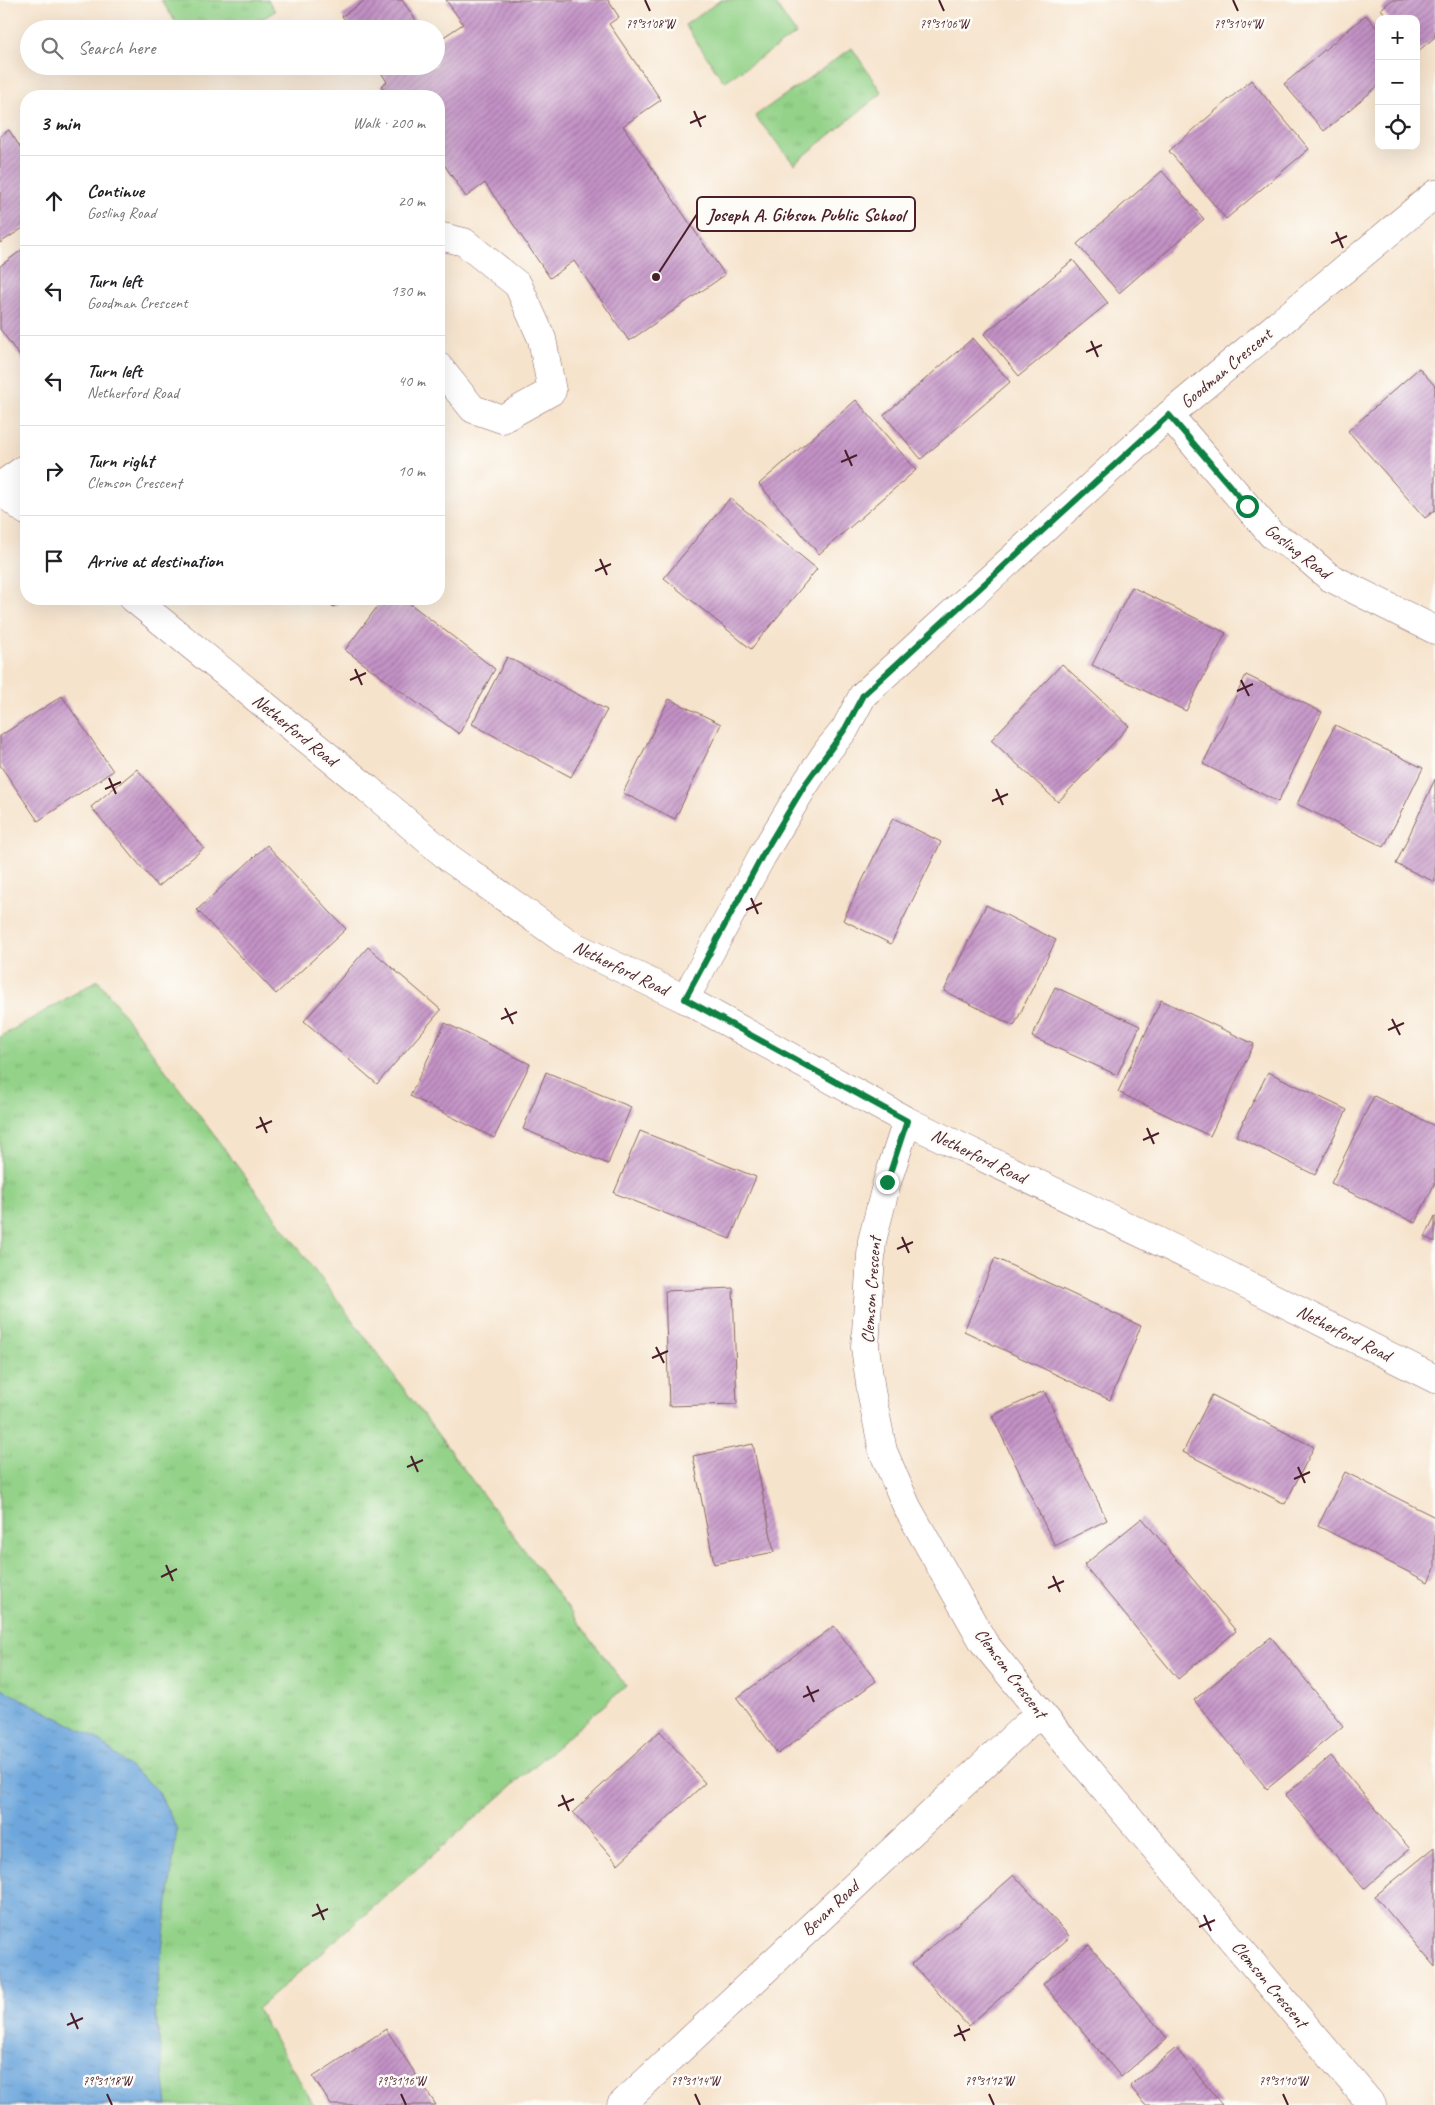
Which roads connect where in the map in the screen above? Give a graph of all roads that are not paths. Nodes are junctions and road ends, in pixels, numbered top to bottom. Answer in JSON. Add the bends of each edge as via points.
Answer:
{"nodes":[{"id":1,"x":1435,"y":194,"type":"edge"},
{"id":2,"x":445,"y":237,"type":"edge"},
{"id":3,"x":445,"y":374,"type":"edge"},
{"id":4,"x":1169,"y":415,"type":"junction"},
{"id":5,"x":20,"y":473,"type":"edge"},
{"id":6,"x":0,"y":488,"type":"edge"},
{"id":7,"x":20,"y":506,"type":"edge"},
{"id":8,"x":141,"y":605,"type":"edge"},
{"id":9,"x":1435,"y":630,"type":"edge"},
{"id":10,"x":685,"y":999,"type":"junction"},
{"id":11,"x":907,"y":1121,"type":"junction"},
{"id":12,"x":1435,"y":1379,"type":"edge"},
{"id":13,"x":1040,"y":1712,"type":"junction"},
{"id":14,"x":621,"y":2105,"type":"edge"},
{"id":15,"x":1372,"y":2105,"type":"edge"}],
"edges":[{"from":1,"to":4,"type":"street","name":"Goodman Crescent"},
{"from":2,"to":3,"type":"street","via":[[464,242],[518,285],[542,339],[552,391],[502,419],[473,409]]},
{"from":4,"to":9,"type":"street","name":"Gosling Road","via":[[1272,535],[1298,550],[1329,577]]},
{"from":4,"to":10,"type":"street","name":"Goodman Crescent","via":[[863,695],[845,729],[804,786],[762,856]]},
{"from":5,"to":6,"type":"street"},
{"from":6,"to":7,"type":"street"},
{"from":8,"to":10,"type":"street","name":"Netherford Road","via":[[449,858],[570,944]]},
{"from":10,"to":11,"type":"street","name":"Netherford Road"},
{"from":11,"to":12,"type":"street","name":"Netherford Road","via":[[1227,1274]]},
{"from":11,"to":13,"type":"street","name":"Clemson Crescent","via":[[872,1241],[865,1348],[884,1451],[907,1507],[984,1643]]},
{"from":13,"to":14,"type":"street","name":"Bevan Road"},
{"from":13,"to":15,"type":"street","name":"Clemson Crescent"}]}
